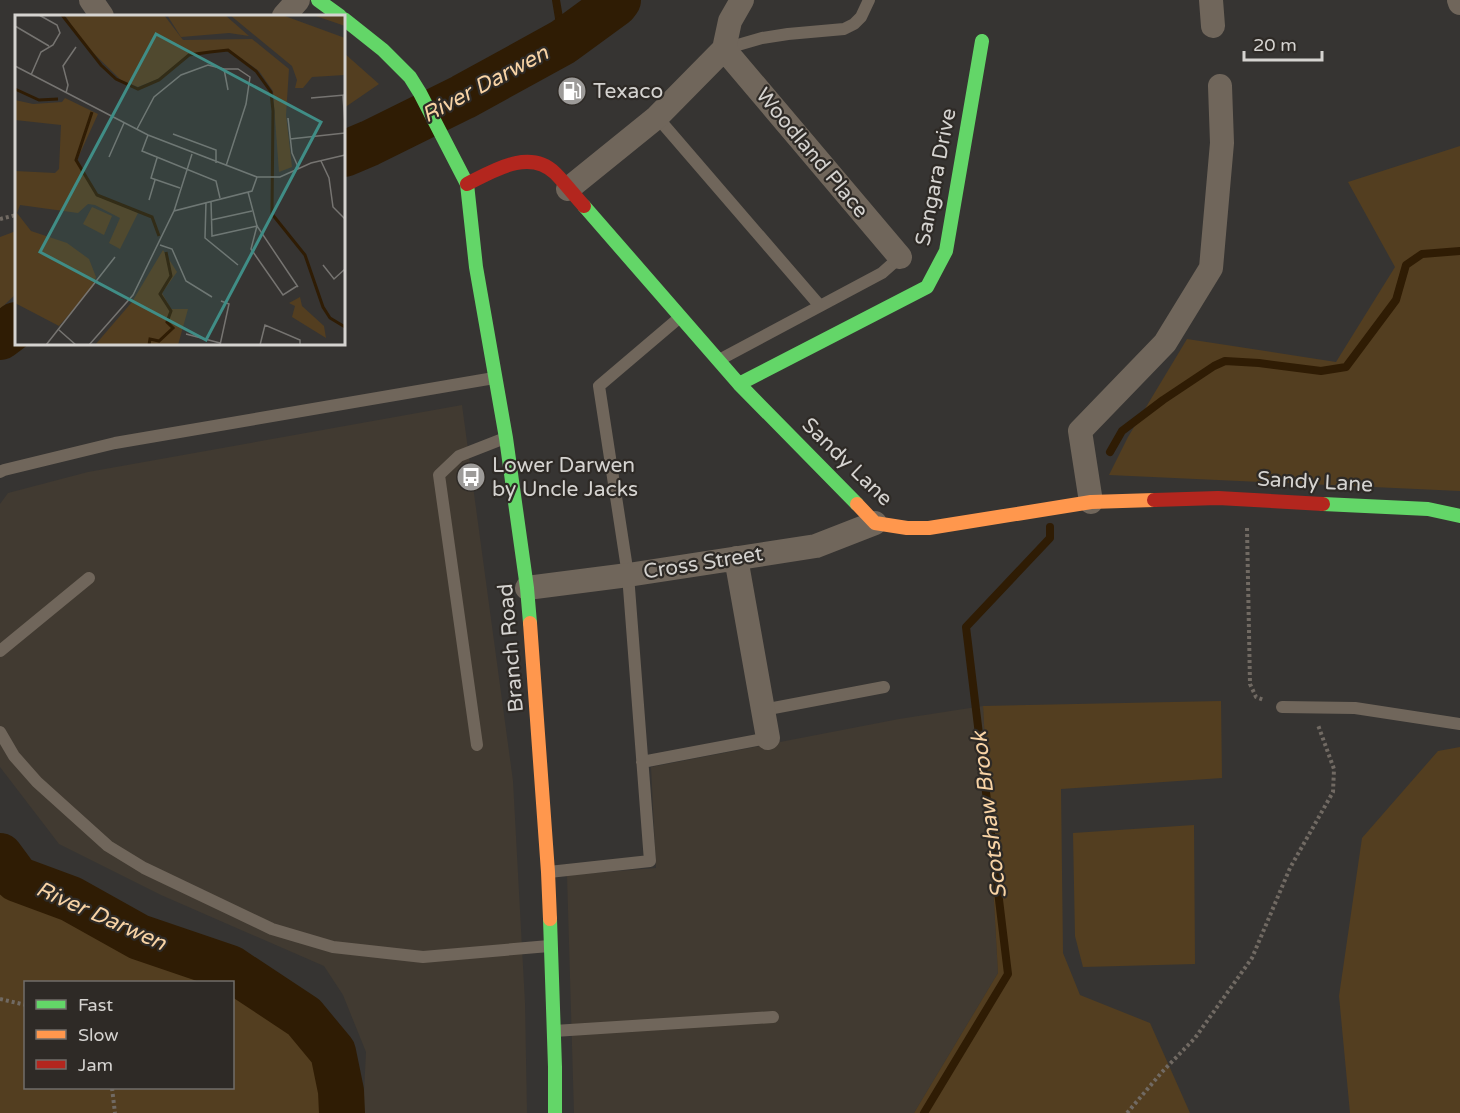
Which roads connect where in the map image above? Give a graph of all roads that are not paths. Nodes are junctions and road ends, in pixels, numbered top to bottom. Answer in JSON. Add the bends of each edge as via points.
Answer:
{"nodes":[{"id":1,"x":91,"y":0,"type":"edge"},
{"id":2,"x":298,"y":0,"type":"edge"},
{"id":3,"x":318,"y":0,"type":"edge"},
{"id":4,"x":742,"y":0,"type":"edge"},
{"id":5,"x":869,"y":0,"type":"edge"},
{"id":6,"x":1211,"y":0,"type":"edge"},
{"id":7,"x":101,"y":15,"type":"edge"},
{"id":8,"x":285,"y":15,"type":"edge"},
{"id":9,"x":339,"y":15,"type":"edge"},
{"id":10,"x":345,"y":21,"type":"edge"},
{"id":11,"x":1213,"y":26,"type":"dead end"},
{"id":12,"x":982,"y":41,"type":"dead end"},
{"id":13,"x":724,"y":49,"type":"junction"},
{"id":14,"x":1220,"y":86,"type":"dead end"},
{"id":15,"x":657,"y":117,"type":"junction"},
{"id":16,"x":467,"y":184,"type":"junction"},
{"id":17,"x":568,"y":189,"type":"junction"},
{"id":18,"x":900,"y":256,"type":"joint"},
{"id":19,"x":820,"y":306,"type":"junction"},
{"id":20,"x":680,"y":317,"type":"junction"},
{"id":21,"x":718,"y":360,"type":"junction"},
{"id":22,"x":495,"y":378,"type":"junction"},
{"id":23,"x":739,"y":384,"type":"junction"},
{"id":24,"x":506,"y":438,"type":"junction"},
{"id":25,"x":0,"y":472,"type":"edge"},
{"id":26,"x":1091,"y":502,"type":"junction"},
{"id":27,"x":1460,"y":516,"type":"edge"},
{"id":28,"x":875,"y":523,"type":"junction"},
{"id":29,"x":736,"y":558,"type":"junction"},
{"id":30,"x":627,"y":575,"type":"junction"},
{"id":31,"x":89,"y":578,"type":"dead end"},
{"id":32,"x":527,"y":588,"type":"junction"},
{"id":33,"x":0,"y":651,"type":"edge"},
{"id":34,"x":884,"y":687,"type":"dead end"},
{"id":35,"x":1282,"y":707,"type":"road end"},
{"id":36,"x":763,"y":710,"type":"junction"},
{"id":37,"x":1460,"y":724,"type":"edge"},
{"id":38,"x":0,"y":732,"type":"edge"},
{"id":39,"x":768,"y":738,"type":"joint"},
{"id":40,"x":477,"y":745,"type":"dead end"},
{"id":41,"x":642,"y":762,"type":"junction"},
{"id":42,"x":548,"y":872,"type":"junction"},
{"id":43,"x":550,"y":946,"type":"junction"},
{"id":44,"x":773,"y":1017,"type":"dead end"},
{"id":45,"x":553,"y":1031,"type":"junction"},
{"id":46,"x":555,"y":1113,"type":"edge"}],
"edges":[{"from":1,"to":7,"type":"street"},
{"from":2,"to":8,"type":"street"},
{"from":3,"to":9,"type":"main road"},
{"from":4,"to":13,"type":"street","via":[[730,21]]},
{"from":5,"to":13,"type":"lane","via":[[861,17],[844,29],[762,38]]},
{"from":6,"to":11,"type":"street"},
{"from":10,"to":16,"type":"main road","via":[[399,65],[420,93]]},
{"from":12,"to":23,"type":"main road","name":"Sangara Drive","via":[[946,251],[927,286]]},
{"from":13,"to":15,"type":"street"},
{"from":13,"to":18,"type":"street","name":"Woodland Place"},
{"from":14,"to":26,"type":"street","via":[[1222,143],[1211,268],[1165,343],[1080,431]]},
{"from":15,"to":17,"type":"street"},
{"from":15,"to":19,"type":"lane"},
{"from":16,"to":17,"type":"main road","name":"Sandy Lane","via":[[528,161],[554,172]]},
{"from":16,"to":22,"type":"main road","name":"Branch Road"},
{"from":17,"to":20,"type":"main road","name":"Sandy Lane"},
{"from":18,"to":19,"type":"lane","via":[[882,273]]},
{"from":19,"to":21,"type":"lane"},
{"from":20,"to":21,"type":"main road","name":"Sandy Lane"},
{"from":20,"to":30,"type":"lane","via":[[599,386]]},
{"from":21,"to":23,"type":"main road","name":"Sandy Lane"},
{"from":22,"to":24,"type":"main road","name":"Branch Road"},
{"from":22,"to":25,"type":"lane","via":[[115,443]]},
{"from":23,"to":28,"type":"main road","name":"Sandy Lane"},
{"from":24,"to":32,"type":"main road","name":"Branch Road"},
{"from":24,"to":40,"type":"lane","via":[[459,456],[439,475]]},
{"from":26,"to":27,"type":"main road","name":"Sandy Lane","via":[[1246,499],[1428,509]]},
{"from":26,"to":28,"type":"main road","name":"Sandy Lane","via":[[929,528]]},
{"from":28,"to":29,"type":"street","name":"Cross Street","via":[[816,546]]},
{"from":29,"to":30,"type":"street","name":"Cross Street"},
{"from":29,"to":36,"type":"street"},
{"from":30,"to":32,"type":"street","name":"Cross Street"},
{"from":30,"to":41,"type":"lane"},
{"from":31,"to":33,"type":"lane"},
{"from":32,"to":42,"type":"main road","name":"Branch Road"},
{"from":34,"to":36,"type":"lane"},
{"from":35,"to":37,"type":"lane","via":[[1356,708]]},
{"from":36,"to":39,"type":"street"},
{"from":38,"to":43,"type":"lane","via":[[14,756],[37,782],[108,846],[144,868],[272,929],[333,947],[423,957]]},
{"from":39,"to":41,"type":"lane"},
{"from":41,"to":42,"type":"lane","via":[[650,861]]},
{"from":42,"to":43,"type":"main road","name":"Branch Road"},
{"from":43,"to":45,"type":"main road","name":"Branch Road"},
{"from":44,"to":45,"type":"lane"},
{"from":45,"to":46,"type":"main road","name":"Branch Road"}]}
